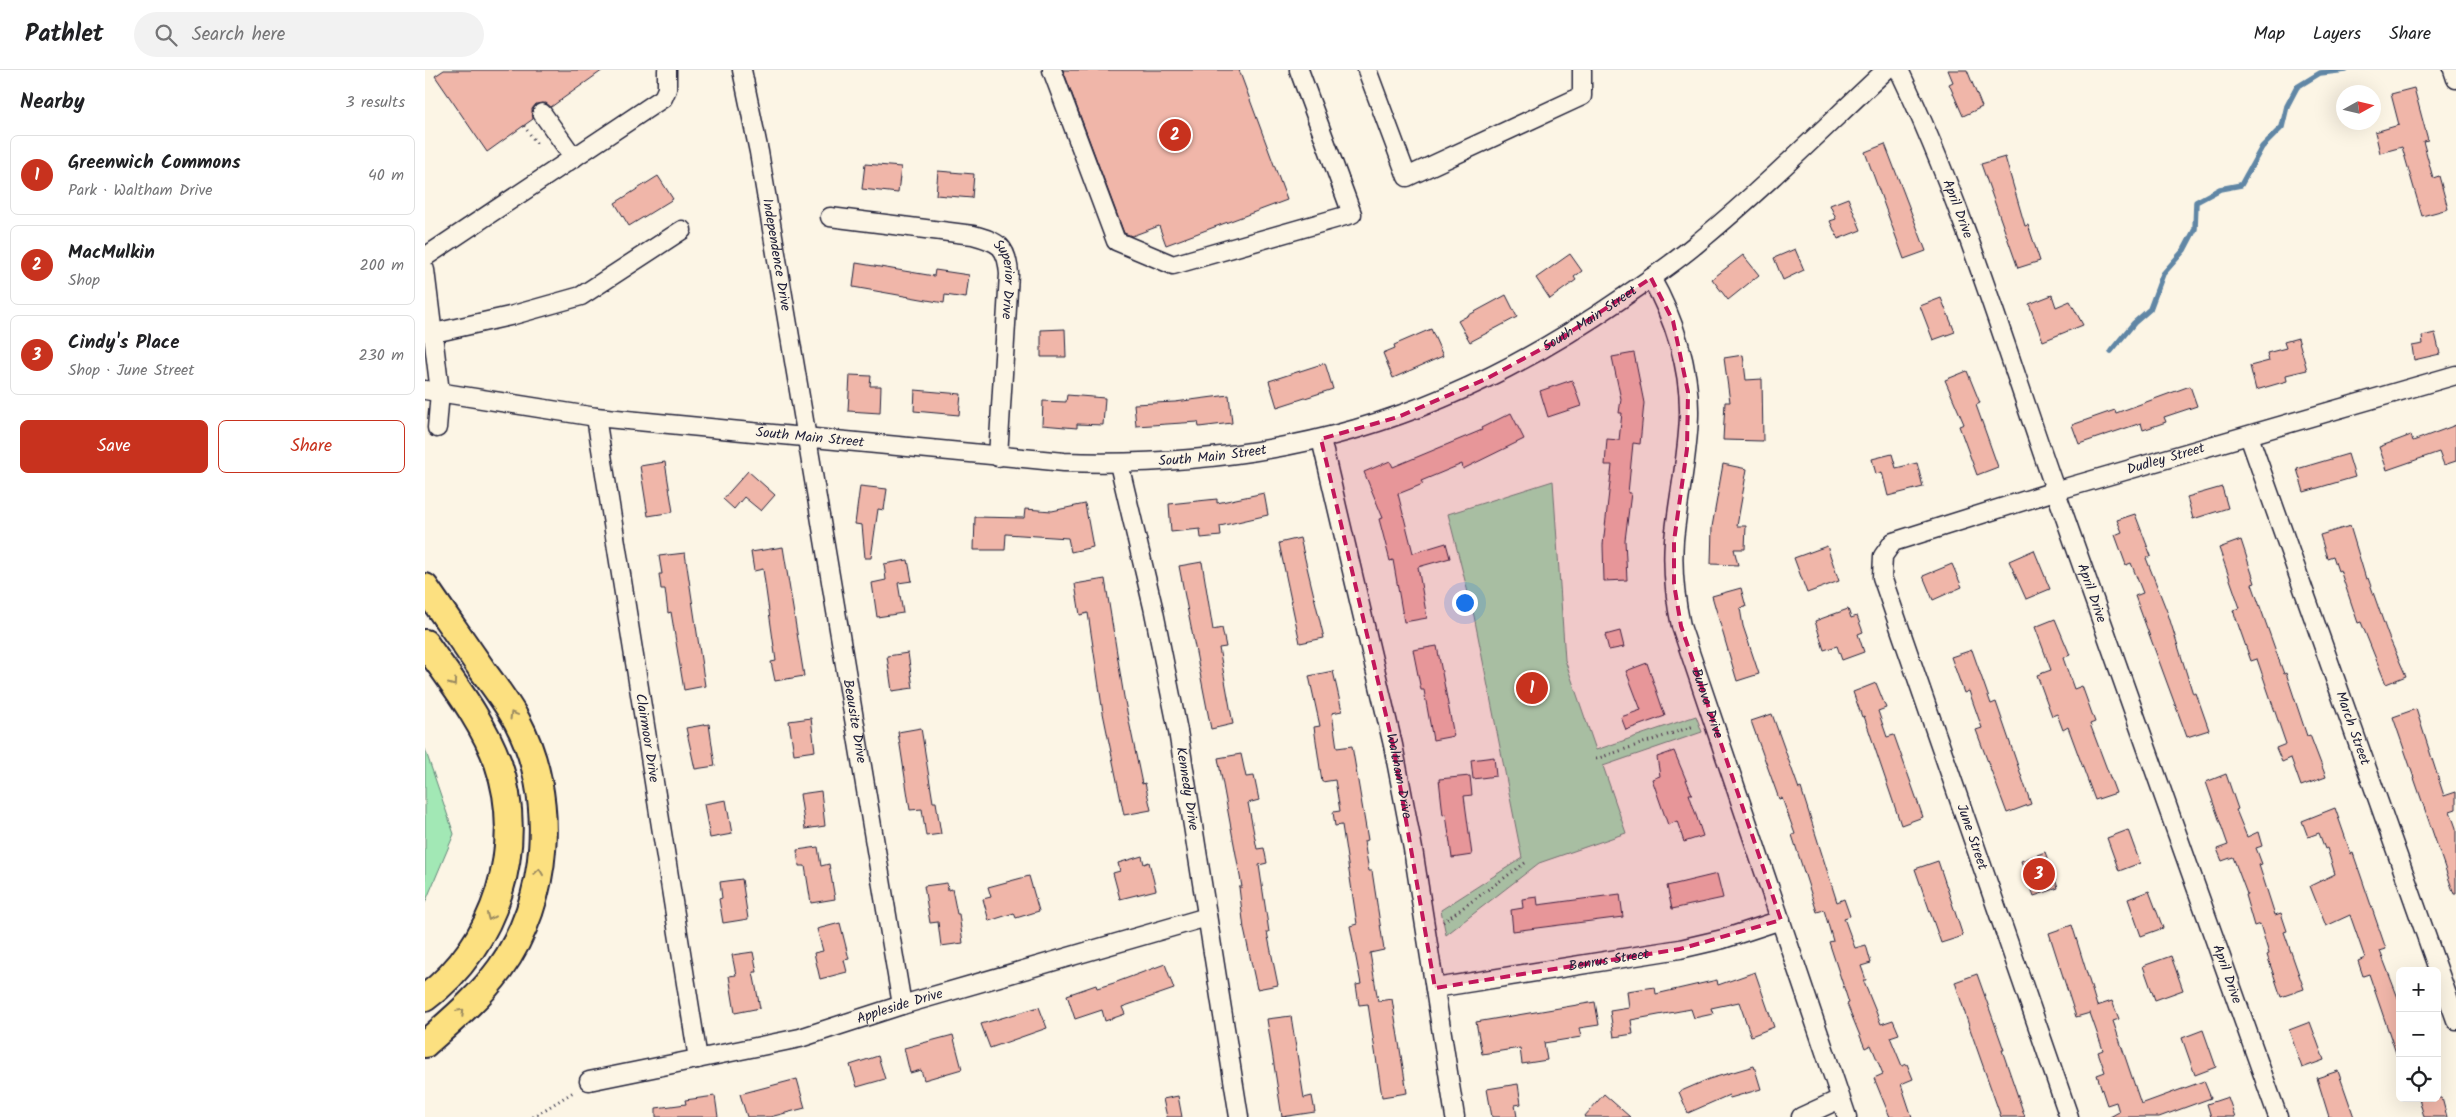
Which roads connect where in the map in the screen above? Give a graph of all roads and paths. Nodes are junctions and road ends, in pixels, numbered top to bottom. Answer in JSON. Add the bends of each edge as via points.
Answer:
{"nodes":[{"id":1,"x":667,"y":70,"type":"edge"},
{"id":2,"x":742,"y":70,"type":"edge"},
{"id":3,"x":1052,"y":70,"type":"edge"},
{"id":4,"x":1299,"y":70,"type":"edge"},
{"id":5,"x":1367,"y":70,"type":"edge"},
{"id":6,"x":1582,"y":70,"type":"edge"},
{"id":7,"x":1886,"y":70,"type":"edge"},
{"id":8,"x":1899,"y":70,"type":"edge"},
{"id":9,"x":2453,"y":70,"type":"edge"},
{"id":10,"x":2456,"y":79,"type":"edge"},
{"id":11,"x":542,"y":113,"type":"dead end"},
{"id":12,"x":524,"y":126,"type":"dead end"},
{"id":13,"x":537,"y":144,"type":"dead end"},
{"id":14,"x":574,"y":158,"type":"junction"},
{"id":15,"x":830,"y":218,"type":"dead end"},
{"id":16,"x":682,"y":230,"type":"dead end"},
{"id":17,"x":425,"y":257,"type":"edge"},
{"id":18,"x":425,"y":270,"type":"edge"},
{"id":19,"x":1651,"y":278,"type":"junction"},
{"id":20,"x":429,"y":332,"type":"edge"},
{"id":21,"x":2456,"y":375,"type":"edge"},
{"id":22,"x":432,"y":391,"type":"edge"},
{"id":23,"x":596,"y":417,"type":"junction"},
{"id":24,"x":437,"y":428,"type":"dead end"},
{"id":25,"x":2249,"y":436,"type":"junction"},
{"id":26,"x":806,"y":438,"type":"junction"},
{"id":27,"x":1321,"y":439,"type":"junction"},
{"id":28,"x":998,"y":457,"type":"junction"},
{"id":29,"x":1119,"y":464,"type":"junction"},
{"id":30,"x":2055,"y":491,"type":"junction"},
{"id":31,"x":1883,"y":556,"type":"joint"},
{"id":32,"x":425,"y":587,"type":"edge"},
{"id":33,"x":425,"y":643,"type":"edge"},
{"id":34,"x":1694,"y":726,"type":"dead end"},
{"id":35,"x":1596,"y":759,"type":"dead end"},
{"id":36,"x":1525,"y":863,"type":"dead end"},
{"id":37,"x":1207,"y":917,"type":"junction"},
{"id":38,"x":1781,"y":920,"type":"junction"},
{"id":39,"x":1443,"y":922,"type":"dead end"},
{"id":40,"x":1435,"y":988,"type":"junction"},
{"id":41,"x":425,"y":998,"type":"edge"},
{"id":42,"x":902,"y":1005,"type":"junction"},
{"id":43,"x":2456,"y":1020,"type":"edge"},
{"id":44,"x":425,"y":1044,"type":"edge"},
{"id":45,"x":698,"y":1059,"type":"junction"},
{"id":46,"x":589,"y":1081,"type":"joint"},
{"id":47,"x":1840,"y":1099,"type":"junction"},
{"id":48,"x":533,"y":1117,"type":"edge"},
{"id":49,"x":1239,"y":1117,"type":"edge"},
{"id":50,"x":1455,"y":1117,"type":"edge"},
{"id":51,"x":1801,"y":1117,"type":"edge"},
{"id":52,"x":1847,"y":1117,"type":"edge"},
{"id":53,"x":2069,"y":1117,"type":"edge"},
{"id":54,"x":2278,"y":1117,"type":"edge"}],
"edges":[{"from":1,"to":14,"type":"street","via":[[667,89],[663,98]]},
{"from":2,"to":26,"type":"street","name":"Independence Drive","via":[[759,152]]},
{"from":3,"to":4,"type":"street","via":[[1116,241],[1173,265],[1352,214]]},
{"from":5,"to":6,"type":"street","via":[[1407,177],[1582,96]]},
{"from":7,"to":19,"type":"street","name":"South Main Street","via":[[1749,199],[1700,242]]},
{"from":8,"to":30,"type":"street","name":"April Drive","via":[[1962,226]]},
{"from":9,"to":10,"type":"street"},
{"from":11,"to":14,"type":"street"},
{"from":12,"to":13,"type":"path"},
{"from":14,"to":17,"type":"street"},
{"from":15,"to":28,"type":"street","name":"Superior Drive","via":[[973,235],[1001,246],[1008,258],[1009,274]]},
{"from":16,"to":20,"type":"street","via":[[581,296],[510,316]]},
{"from":18,"to":20,"type":"street"},
{"from":19,"to":27,"type":"street","name":"South Main Street","via":[[1560,339],[1486,379],[1398,417]]},
{"from":19,"to":38,"type":"street","name":"Bulova Drive","via":[[1673,321],[1688,392],[1687,449],[1674,541],[1674,584],[1680,619],[1693,667]]},
{"from":20,"to":22,"type":"street"},
{"from":21,"to":25,"type":"street","name":"Dudley Street"},
{"from":22,"to":23,"type":"street","name":"South Main Street"},
{"from":22,"to":24,"type":"street"},
{"from":23,"to":26,"type":"street","name":"South Main Street"},
{"from":23,"to":45,"type":"street","name":"Clairmoor Drive"},
{"from":25,"to":30,"type":"street","name":"Dudley Street"},
{"from":25,"to":43,"type":"street","name":"March Street"},
{"from":26,"to":28,"type":"street","name":"South Main Street"},
{"from":26,"to":42,"type":"street","name":"Beausite Drive"},
{"from":27,"to":29,"type":"street","name":"South Main Street","via":[[1261,452]]},
{"from":27,"to":40,"type":"street","name":"Waltham Drive","via":[[1393,744]]},
{"from":28,"to":29,"type":"street","name":"South Main Street"},
{"from":29,"to":37,"type":"street","name":"Kennedy Drive","via":[[1178,732]]},
{"from":30,"to":31,"type":"street","name":"Dudley Street","via":[[1893,542]]},
{"from":30,"to":54,"type":"street","name":"April Drive"},
{"from":31,"to":53,"type":"street","name":"June Street","via":[[1881,577]]},
{"from":44,"to":32,"type":"highway","one_way":true,"via":[[479,994],[508,955],[529,911],[542,849],[541,800],[535,768],[518,722]]},
{"from":33,"to":41,"type":"highway","one_way":true,"via":[[487,738],[502,776],[508,818],[504,874],[486,925],[463,960]]},
{"from":34,"to":35,"type":"path"},
{"from":36,"to":39,"type":"path"},
{"from":37,"to":42,"type":"street","name":"Appleside Drive"},
{"from":37,"to":49,"type":"street","name":"Kennedy Drive"},
{"from":38,"to":40,"type":"street","name":"Benrus Street","via":[[1680,949]]},
{"from":38,"to":47,"type":"street","name":"Bulova Drive"},
{"from":40,"to":50,"type":"street","name":"Waltham Drive"},
{"from":42,"to":45,"type":"street","name":"Appleside Drive","via":[[800,1038]]},
{"from":45,"to":46,"type":"street","name":"Appleside Drive"},
{"from":46,"to":48,"type":"path"},
{"from":47,"to":51,"type":"street"},
{"from":47,"to":52,"type":"street","name":"Bulova Drive"}]}
